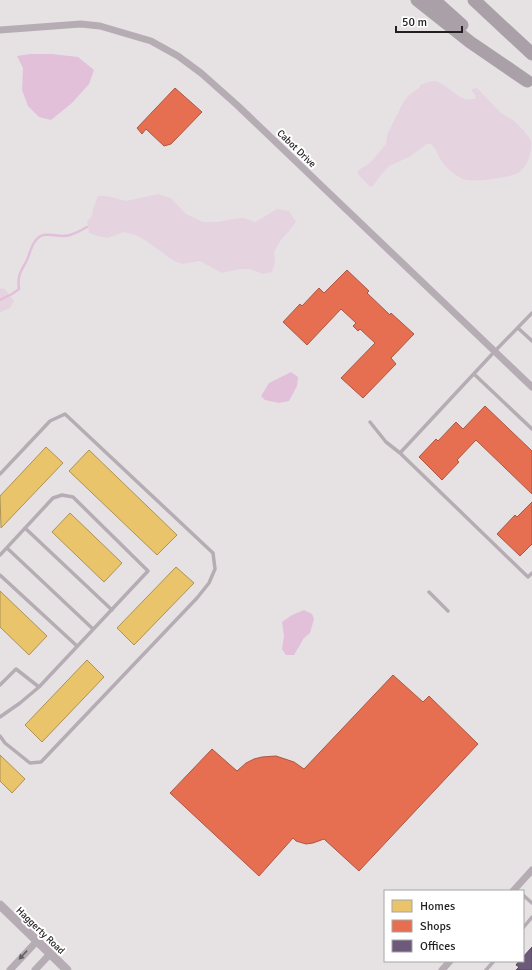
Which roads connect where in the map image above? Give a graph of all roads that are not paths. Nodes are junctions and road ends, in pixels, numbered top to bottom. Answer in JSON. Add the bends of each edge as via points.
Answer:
{"nodes":[{"id":1,"x":417,"y":0,"type":"edge"},
{"id":2,"x":434,"y":0,"type":"edge"},
{"id":3,"x":474,"y":0,"type":"edge"},
{"id":4,"x":0,"y":30,"type":"edge"},
{"id":5,"x":532,"y":54,"type":"edge"},
{"id":6,"x":530,"y":84,"type":"edge"},
{"id":7,"x":532,"y":313,"type":"edge"},
{"id":8,"x":518,"y":328,"type":"junction"},
{"id":9,"x":532,"y":341,"type":"edge"},
{"id":10,"x":495,"y":351,"type":"junction"},
{"id":11,"x":474,"y":374,"type":"junction"},
{"id":12,"x":532,"y":387,"type":"edge"},
{"id":13,"x":370,"y":422,"type":"dead end"},
{"id":14,"x":532,"y":429,"type":"edge"},
{"id":15,"x":400,"y":453,"type":"junction"},
{"id":16,"x":0,"y":474,"type":"edge"},
{"id":17,"x":25,"y":528,"type":"junction"},
{"id":18,"x":7,"y":548,"type":"junction"},
{"id":19,"x":0,"y":555,"type":"edge"},
{"id":20,"x":532,"y":573,"type":"edge"},
{"id":21,"x":0,"y":575,"type":"edge"},
{"id":22,"x":528,"y":577,"type":"junction"},
{"id":23,"x":532,"y":581,"type":"edge"},
{"id":24,"x":429,"y":592,"type":"dead end"},
{"id":25,"x":112,"y":610,"type":"junction"},
{"id":26,"x":448,"y":611,"type":"dead end"},
{"id":27,"x":93,"y":629,"type":"junction"},
{"id":28,"x":77,"y":646,"type":"junction"},
{"id":29,"x":0,"y":685,"type":"edge"},
{"id":30,"x":39,"y":687,"type":"junction"},
{"id":31,"x":0,"y":717,"type":"edge"},
{"id":32,"x":0,"y":736,"type":"edge"},
{"id":33,"x":532,"y":870,"type":"edge"},
{"id":34,"x":516,"y":890,"type":"edge"},
{"id":35,"x":524,"y":896,"type":"edge"},
{"id":36,"x":532,"y":903,"type":"edge"},
{"id":37,"x":0,"y":905,"type":"edge"},
{"id":38,"x":532,"y":918,"type":"edge"},
{"id":39,"x":524,"y":927,"type":"edge"},
{"id":40,"x":37,"y":941,"type":"junction"},
{"id":41,"x":50,"y":954,"type":"junction"},
{"id":42,"x":449,"y":962,"type":"edge"},
{"id":43,"x":493,"y":962,"type":"edge"},
{"id":44,"x":10,"y":970,"type":"edge"},
{"id":45,"x":35,"y":970,"type":"edge"},
{"id":46,"x":67,"y":970,"type":"edge"},
{"id":47,"x":442,"y":970,"type":"edge"},
{"id":48,"x":486,"y":970,"type":"edge"}],
"edges":[{"from":1,"to":6,"type":"highway","via":[[470,42]]},
{"from":2,"to":6,"type":"highway"},
{"from":3,"to":5,"type":"highway"},
{"from":4,"to":10,"type":"street","name":"Cabot Drive","via":[[81,24],[100,26],[151,41],[178,56],[237,105]]},
{"from":7,"to":8,"type":"lane"},
{"from":8,"to":9,"type":"lane"},
{"from":8,"to":10,"type":"lane"},
{"from":10,"to":11,"type":"lane"},
{"from":10,"to":12,"type":"street","name":"Cabot Drive"},
{"from":11,"to":14,"type":"lane"},
{"from":11,"to":15,"type":"lane"},
{"from":13,"to":15,"type":"lane","via":[[386,442]]},
{"from":15,"to":22,"type":"lane"},
{"from":16,"to":32,"type":"lane","via":[[50,421],[65,414],[213,553],[215,569],[209,583],[197,598],[41,762],[30,763]]},
{"from":17,"to":18,"type":"lane"},
{"from":17,"to":25,"type":"lane"},
{"from":17,"to":25,"type":"lane","via":[[53,498],[62,495],[73,497],[148,572]]},
{"from":18,"to":19,"type":"lane"},
{"from":18,"to":27,"type":"lane"},
{"from":20,"to":22,"type":"lane"},
{"from":21,"to":28,"type":"lane"},
{"from":22,"to":23,"type":"lane"},
{"from":24,"to":26,"type":"lane"},
{"from":25,"to":27,"type":"lane"},
{"from":27,"to":28,"type":"lane"},
{"from":28,"to":30,"type":"lane"},
{"from":29,"to":30,"type":"lane","via":[[16,669]]},
{"from":30,"to":31,"type":"lane"},
{"from":33,"to":34,"type":"street"},
{"from":35,"to":36,"type":"lane"},
{"from":37,"to":40,"type":"street","name":"Haggerty Road"},
{"from":38,"to":39,"type":"lane"},
{"from":40,"to":41,"type":"street","name":"Haggerty Road"},
{"from":40,"to":44,"type":"street","one_way":true},
{"from":41,"to":45,"type":"street"},
{"from":41,"to":46,"type":"street","name":"Haggerty Road"},
{"from":42,"to":47,"type":"street"},
{"from":43,"to":48,"type":"lane"}]}
